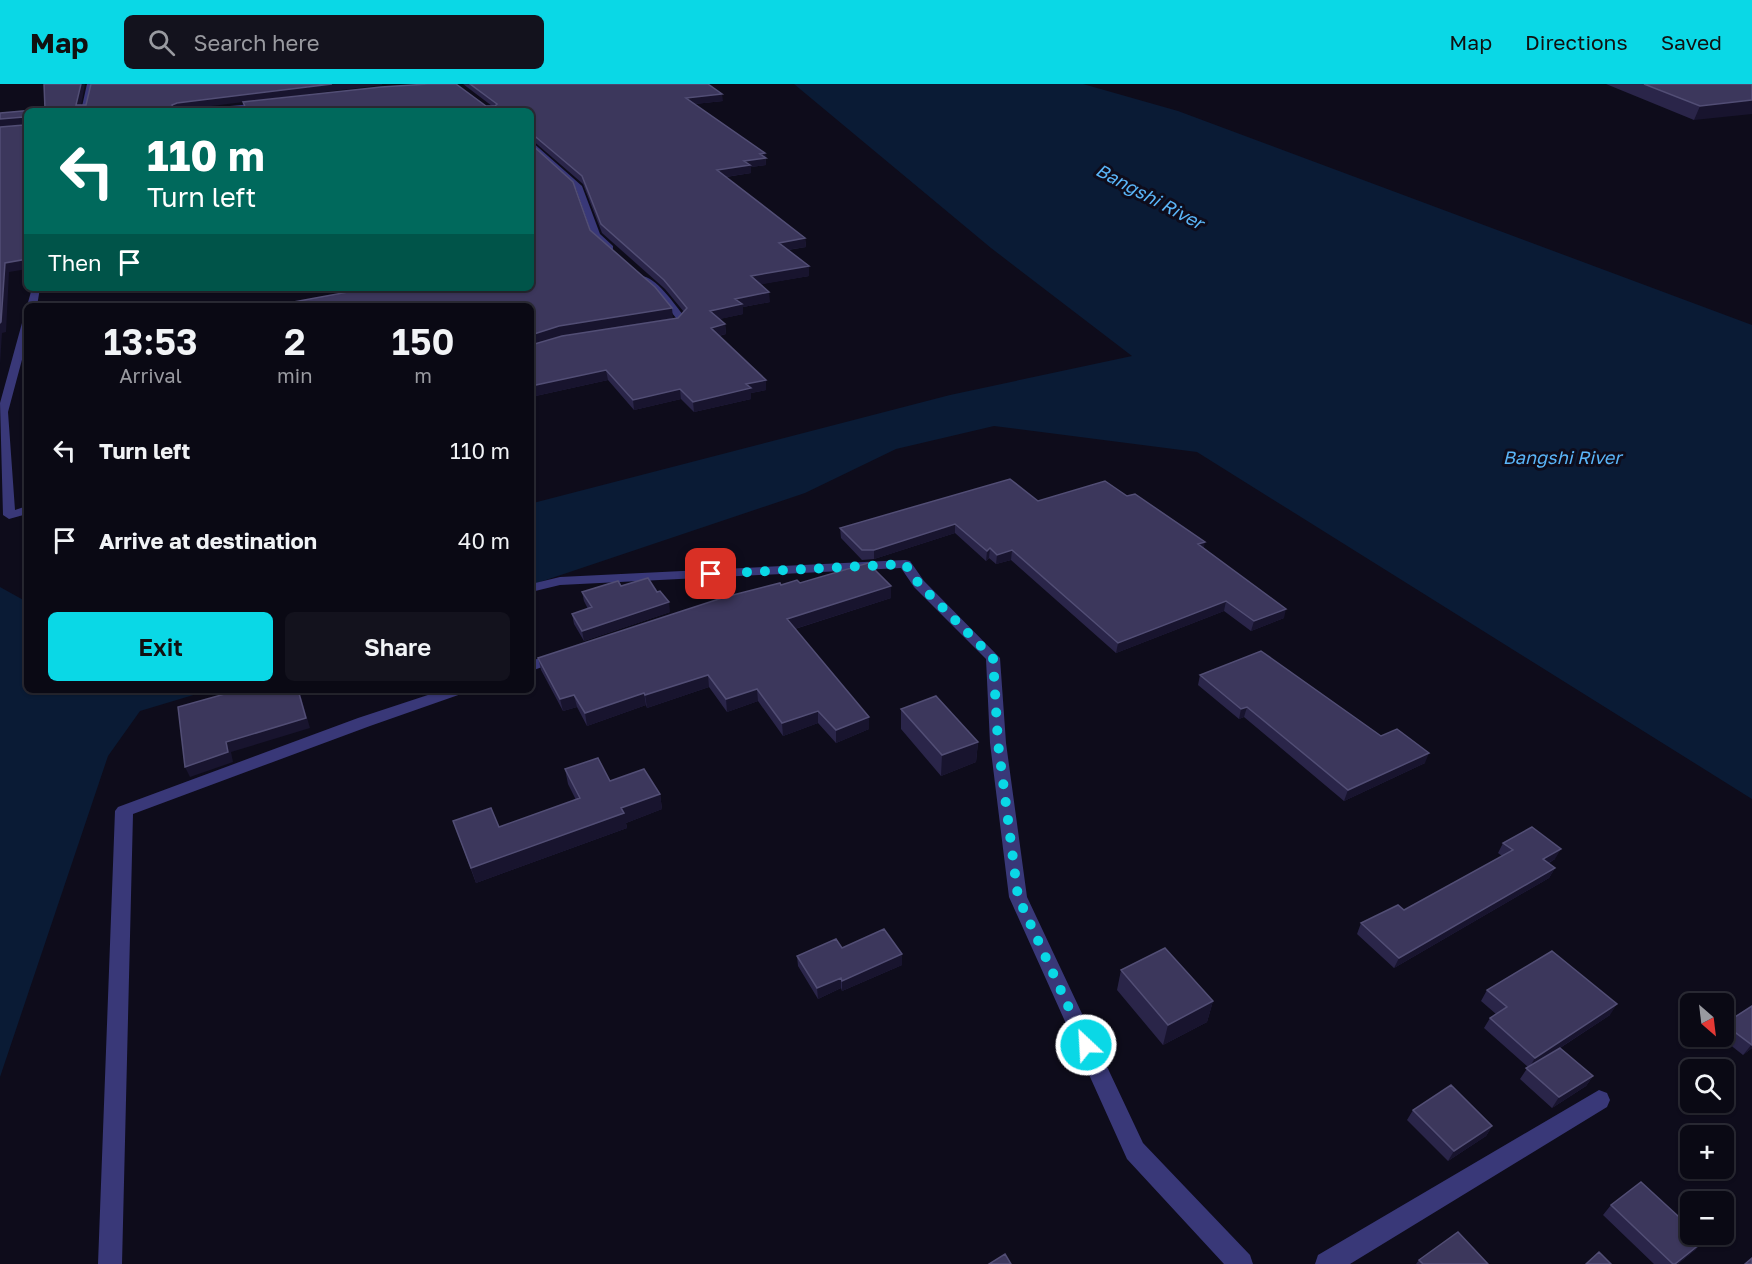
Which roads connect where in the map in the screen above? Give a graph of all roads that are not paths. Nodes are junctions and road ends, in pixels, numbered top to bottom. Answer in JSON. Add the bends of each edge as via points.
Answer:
{"nodes":[{"id":1,"x":90,"y":84,"type":"edge"},
{"id":2,"x":270,"y":103,"type":"edge"},
{"id":3,"x":85,"y":108,"type":"edge"},
{"id":4,"x":223,"y":108,"type":"edge"},
{"id":5,"x":534,"y":146,"type":"edge"},
{"id":6,"x":620,"y":257,"type":"edge"},
{"id":7,"x":636,"y":271,"type":"edge"},
{"id":8,"x":653,"y":327,"type":"edge"},
{"id":9,"x":24,"y":334,"type":"edge"},
{"id":10,"x":24,"y":511,"type":"edge"},
{"id":11,"x":818,"y":570,"type":"junction"},
{"id":12,"x":774,"y":585,"type":"edge"},
{"id":13,"x":534,"y":587,"type":"edge"},
{"id":14,"x":575,"y":651,"type":"edge"},
{"id":15,"x":534,"y":665,"type":"edge"},
{"id":16,"x":450,"y":693,"type":"edge"},
{"id":17,"x":1599,"y":1100,"type":"dead end"},
{"id":18,"x":110,"y":1264,"type":"edge"},
{"id":19,"x":1241,"y":1264,"type":"edge"},
{"id":20,"x":1327,"y":1264,"type":"edge"}],
"edges":[{"from":1,"to":3,"type":"street"},
{"from":2,"to":4,"type":"street"},
{"from":5,"to":6,"type":"street","via":[[579,188],[596,235]]},
{"from":7,"to":8,"type":"street","via":[[681,318],[676,323]]},
{"from":9,"to":10,"type":"street","via":[[3,412],[9,515]]},
{"from":11,"to":12,"type":"street"},
{"from":11,"to":13,"type":"street","via":[[560,581]]},
{"from":11,"to":19,"type":"street","via":[[905,564],[919,584],[993,658],[998,743],[1018,897],[1135,1151]]},
{"from":14,"to":15,"type":"street"},
{"from":16,"to":18,"type":"street","via":[[124,811]]},
{"from":17,"to":20,"type":"street"}]}
